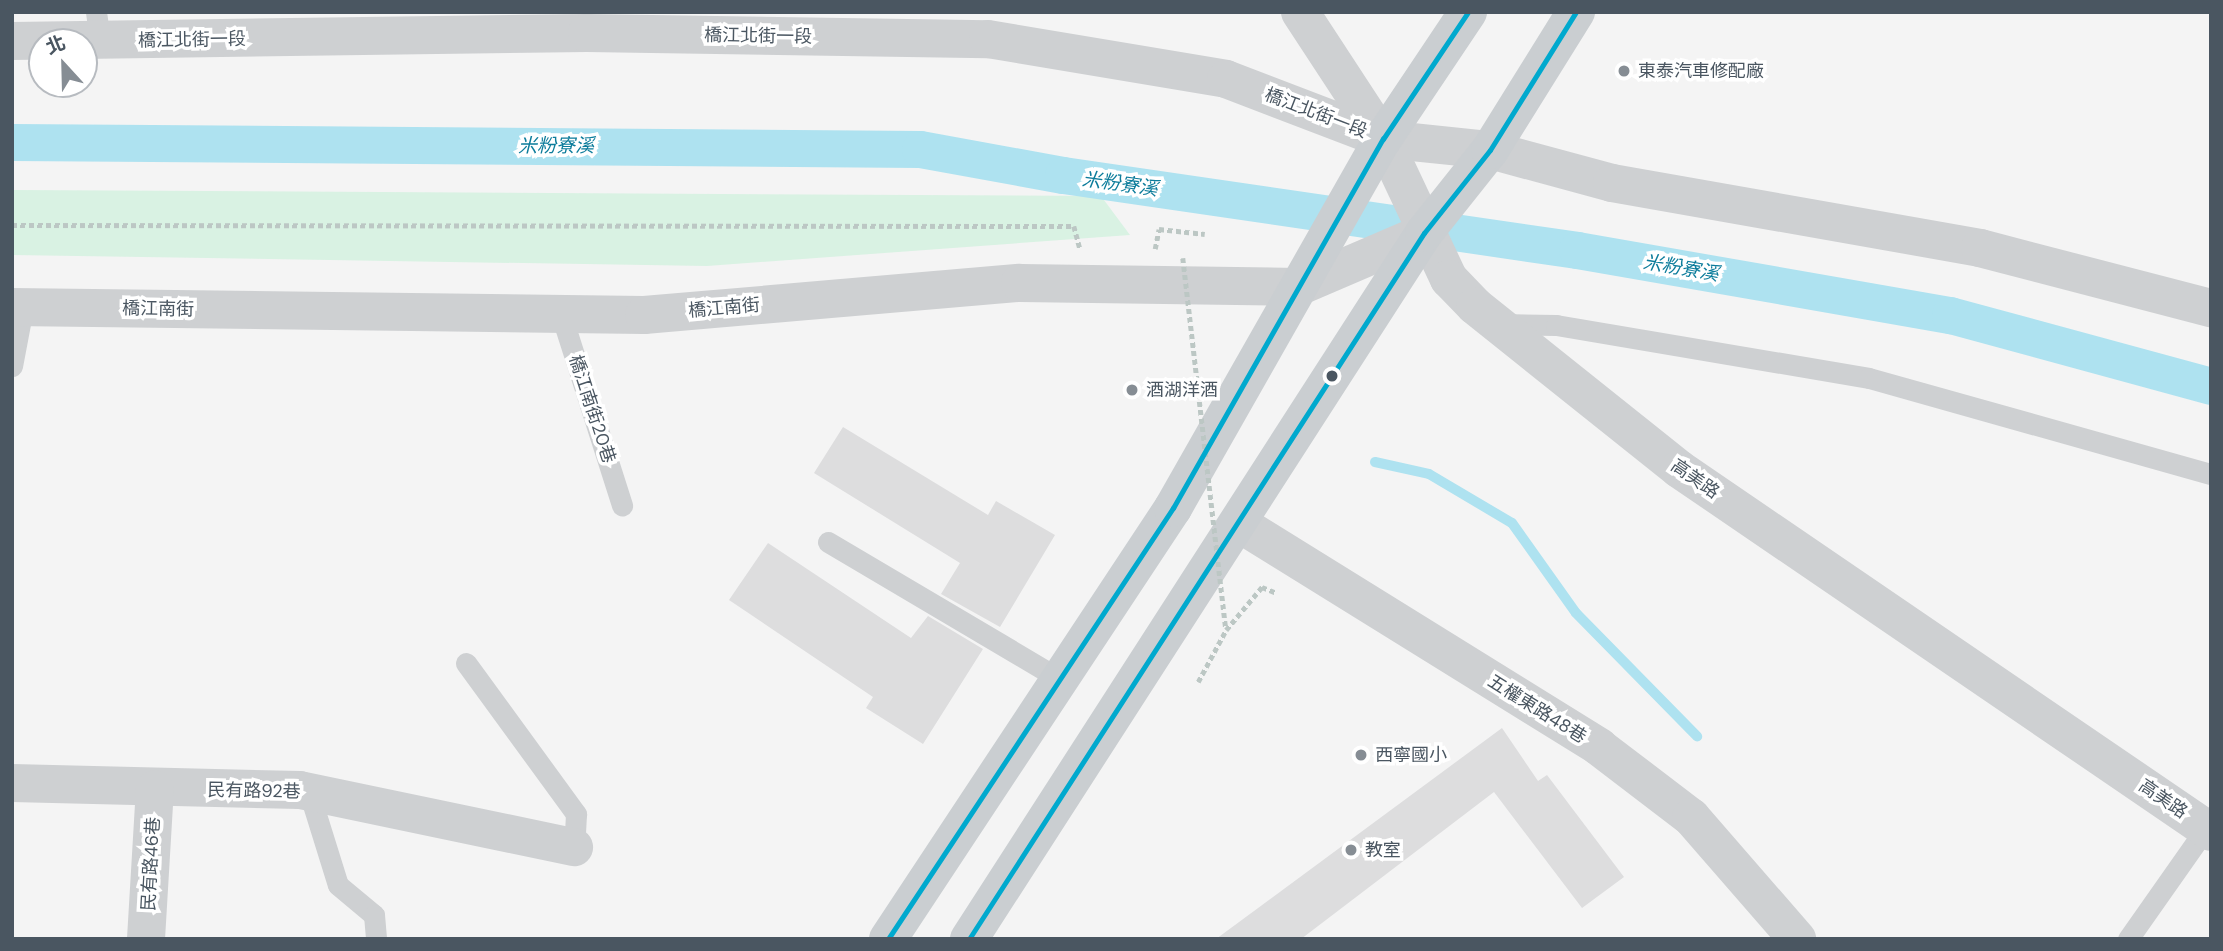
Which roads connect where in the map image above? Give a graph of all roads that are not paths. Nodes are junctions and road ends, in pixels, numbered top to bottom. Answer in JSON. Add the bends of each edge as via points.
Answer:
{"nodes":[{"id":1,"x":1300,"y":12,"type":"edge"},
{"id":2,"x":1468,"y":12,"type":"edge"},
{"id":3,"x":1576,"y":12,"type":"edge"},
{"id":4,"x":98,"y":27,"type":"edge"},
{"id":5,"x":12,"y":41,"type":"edge"},
{"id":6,"x":1384,"y":144,"type":"junction"},
{"id":7,"x":1490,"y":150,"type":"junction"},
{"id":8,"x":1424,"y":233,"type":"junction"},
{"id":9,"x":1298,"y":288,"type":"junction"},
{"id":10,"x":18,"y":308,"type":"edge"},
{"id":11,"x":2211,"y":308,"type":"edge"},
{"id":12,"x":561,"y":314,"type":"junction"},
{"id":13,"x":1496,"y":324,"type":"junction"},
{"id":14,"x":12,"y":366,"type":"edge"},
{"id":15,"x":2211,"y":474,"type":"edge"},
{"id":16,"x":622,"y":505,"type":"dead end"},
{"id":17,"x":1240,"y":524,"type":"junction"},
{"id":18,"x":828,"y":542,"type":"dead end"},
{"id":19,"x":466,"y":663,"type":"dead end"},
{"id":20,"x":1060,"y":679,"type":"junction"},
{"id":21,"x":12,"y":783,"type":"edge"},
{"id":22,"x":155,"y":789,"type":"junction"},
{"id":23,"x":309,"y":792,"type":"junction"},
{"id":24,"x":2208,"y":830,"type":"edge"},
{"id":25,"x":574,"y":847,"type":"joint"},
{"id":26,"x":146,"y":939,"type":"edge"},
{"id":27,"x":376,"y":939,"type":"edge"},
{"id":28,"x":888,"y":939,"type":"edge"},
{"id":29,"x":969,"y":939,"type":"edge"},
{"id":30,"x":1797,"y":939,"type":"edge"},
{"id":31,"x":2128,"y":939,"type":"edge"}],
"edges":[{"from":1,"to":6,"type":"street","name":"高美路"},
{"from":2,"to":6,"type":"main road"},
{"from":3,"to":7,"type":"main road"},
{"from":4,"to":5,"type":"street","name":"橋江北街一段"},
{"from":4,"to":6,"type":"street","name":"橋江北街一段","via":[[988,39],[1226,79]]},
{"from":6,"to":7,"type":"street","name":"橋江北街一段"},
{"from":6,"to":8,"type":"street","name":"高美路"},
{"from":6,"to":9,"type":"main road"},
{"from":7,"to":8,"type":"main road"},
{"from":7,"to":11,"type":"street","name":"橋江北街一段","via":[[1612,183],[1980,248]]},
{"from":8,"to":9,"type":"street","name":"橋江南街"},
{"from":8,"to":13,"type":"street","name":"高美路","via":[[1449,279]]},
{"from":8,"to":17,"type":"main road"},
{"from":9,"to":12,"type":"street","name":"橋江南街","via":[[1020,283],[643,315]]},
{"from":9,"to":20,"type":"main road","via":[[1173,508]]},
{"from":10,"to":12,"type":"street","name":"橋江南街"},
{"from":10,"to":14,"type":"lane"},
{"from":12,"to":16,"type":"lane","name":"橋江南街20巷"},
{"from":13,"to":15,"type":"lane","via":[[1556,325],[1869,378]]},
{"from":13,"to":24,"type":"street","name":"高美路","via":[[1679,469]]},
{"from":17,"to":29,"type":"main road"},
{"from":17,"to":30,"type":"street","name":"五權東路48巷","via":[[1599,747],[1690,817]]},
{"from":18,"to":20,"type":"lane"},
{"from":19,"to":25,"type":"lane","via":[[576,814]]},
{"from":20,"to":28,"type":"main road"},
{"from":21,"to":22,"type":"street","name":"民有路92巷"},
{"from":22,"to":23,"type":"street","name":"民有路92巷"},
{"from":22,"to":26,"type":"street","name":"民有路46巷"},
{"from":23,"to":25,"type":"street","name":"民有路92巷"},
{"from":23,"to":27,"type":"lane","via":[[338,886],[374,915]]},
{"from":24,"to":31,"type":"lane"}]}
